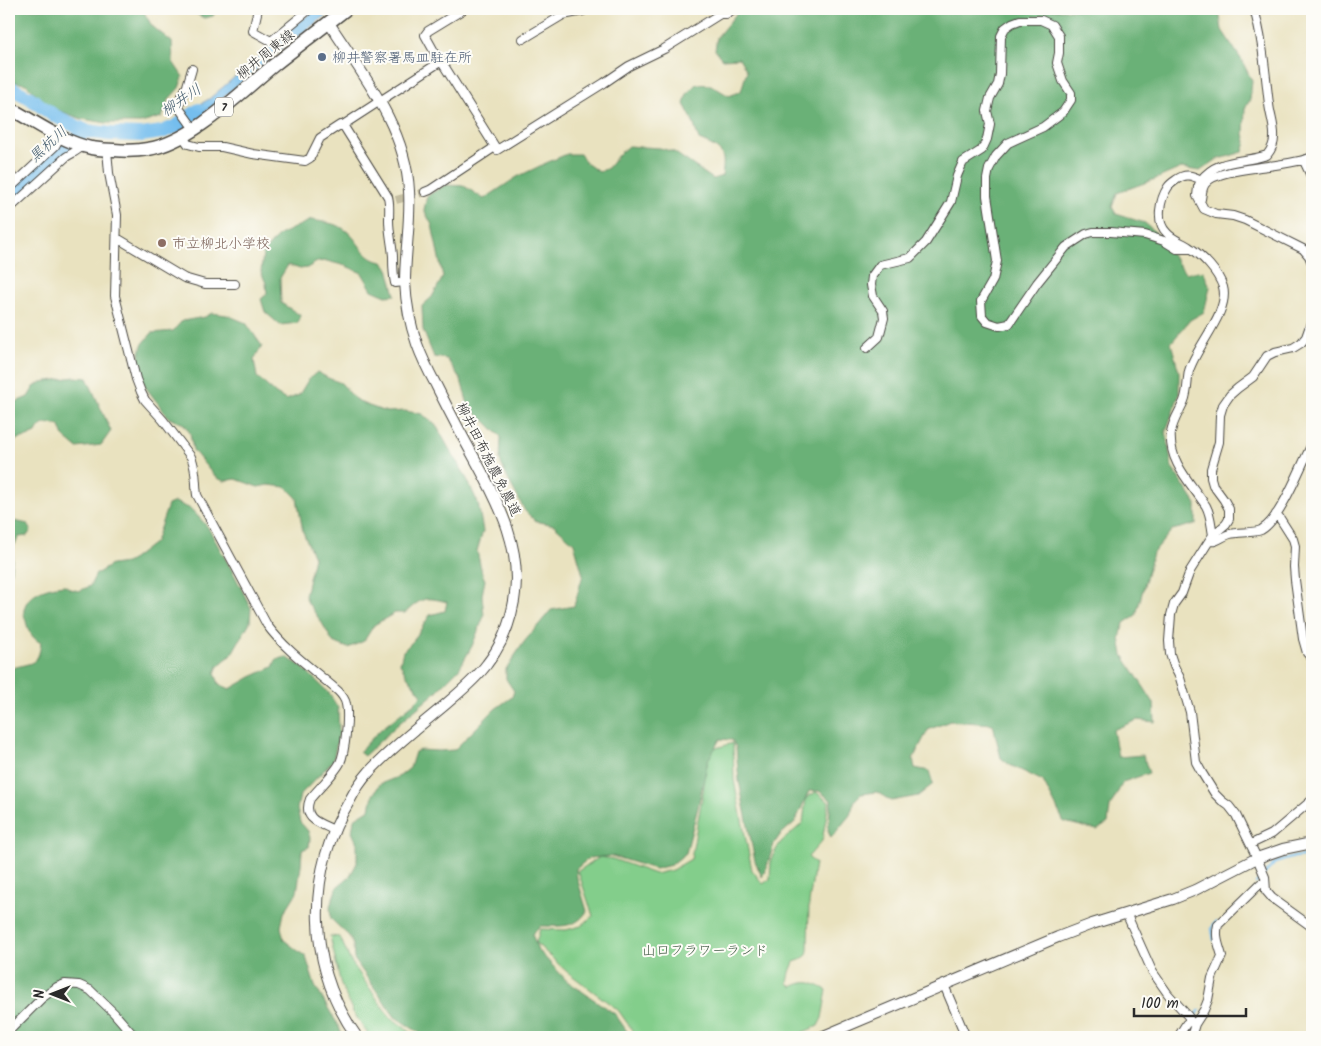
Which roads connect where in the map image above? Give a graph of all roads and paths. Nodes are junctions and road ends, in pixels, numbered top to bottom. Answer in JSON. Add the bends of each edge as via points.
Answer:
{"nodes":[{"id":1,"x":258,"y":9,"type":"edge"},
{"id":2,"x":310,"y":9,"type":"edge"},
{"id":3,"x":346,"y":9,"type":"edge"},
{"id":4,"x":464,"y":9,"type":"edge"},
{"id":5,"x":587,"y":9,"type":"edge"},
{"id":6,"x":734,"y":9,"type":"edge"},
{"id":7,"x":1254,"y":9,"type":"edge"},
{"id":8,"x":719,"y":11,"type":"edge"},
{"id":9,"x":329,"y":23,"type":"junction"},
{"id":10,"x":523,"y":39,"type":"dead end"},
{"id":11,"x":440,"y":62,"type":"junction"},
{"id":12,"x":192,"y":70,"type":"dead end"},
{"id":13,"x":379,"y":101,"type":"junction"},
{"id":14,"x":9,"y":108,"type":"edge"},
{"id":15,"x":343,"y":125,"type":"junction"},
{"id":16,"x":193,"y":128,"type":"junction"},
{"id":17,"x":183,"y":137,"type":"junction"},
{"id":18,"x":63,"y":138,"type":"junction"},
{"id":19,"x":81,"y":145,"type":"junction"},
{"id":20,"x":495,"y":147,"type":"junction"},
{"id":21,"x":107,"y":150,"type":"junction"},
{"id":22,"x":1308,"y":159,"type":"edge"},
{"id":23,"x":9,"y":172,"type":"edge"},
{"id":24,"x":1312,"y":178,"type":"edge"},
{"id":25,"x":1200,"y":180,"type":"junction"},
{"id":26,"x":16,"y":182,"type":"junction"},
{"id":27,"x":9,"y":189,"type":"edge"},
{"id":28,"x":425,"y":192,"type":"tunnel mouth"},
{"id":29,"x":1201,"y":203,"type":"junction"},
{"id":30,"x":9,"y":209,"type":"edge"},
{"id":31,"x":117,"y":238,"type":"junction"},
{"id":32,"x":1192,"y":249,"type":"junction"},
{"id":33,"x":1312,"y":263,"type":"edge"},
{"id":34,"x":406,"y":282,"type":"junction"},
{"id":35,"x":235,"y":284,"type":"dead end"},
{"id":36,"x":1312,"y":320,"type":"edge"},
{"id":37,"x":1309,"y":338,"type":"edge"},
{"id":38,"x":867,"y":348,"type":"dead end"},
{"id":39,"x":1312,"y":444,"type":"edge"},
{"id":40,"x":1276,"y":514,"type":"junction"},
{"id":41,"x":1211,"y":538,"type":"junction"},
{"id":42,"x":1312,"y":658,"type":"edge"},
{"id":43,"x":1312,"y":800,"type":"edge"},
{"id":44,"x":334,"y":830,"type":"junction"},
{"id":45,"x":1312,"y":843,"type":"edge"},
{"id":46,"x":1251,"y":844,"type":"junction"},
{"id":47,"x":1257,"y":858,"type":"junction"},
{"id":48,"x":1264,"y":877,"type":"junction"},
{"id":49,"x":1126,"y":913,"type":"junction"},
{"id":50,"x":1312,"y":927,"type":"edge"},
{"id":51,"x":944,"y":985,"type":"junction"},
{"id":52,"x":1192,"y":1022,"type":"junction"},
{"id":53,"x":9,"y":1032,"type":"edge"},
{"id":54,"x":136,"y":1037,"type":"edge"},
{"id":55,"x":357,"y":1037,"type":"edge"},
{"id":56,"x":821,"y":1037,"type":"edge"},
{"id":57,"x":966,"y":1037,"type":"edge"},
{"id":58,"x":1178,"y":1037,"type":"edge"},
{"id":59,"x":1191,"y":1037,"type":"edge"}],
"edges":[{"from":1,"to":2,"type":"street","via":[[253,31],[271,41]]},
{"from":3,"to":9,"type":"main road","name":"柳井周東線","number":"7"},
{"from":4,"to":11,"type":"street","via":[[425,35]]},
{"from":5,"to":10,"type":"street","via":[[563,15]]},
{"from":6,"to":8,"type":"street","via":[[726,14]]},
{"from":7,"to":25,"type":"street","via":[[1263,51],[1273,144],[1267,155],[1220,165]]},
{"from":8,"to":20,"type":"street","via":[[664,49],[629,66],[498,150]]},
{"from":9,"to":13,"type":"street","name":"柳井田布施農免農道"},
{"from":9,"to":16,"type":"main road","name":"柳井周東線","number":"7","via":[[221,110]]},
{"from":11,"to":13,"type":"street"},
{"from":11,"to":20,"type":"street"},
{"from":12,"to":16,"type":"street","via":[[179,108]]},
{"from":13,"to":15,"type":"street"},
{"from":13,"to":34,"type":"street","name":"柳井田布施農免農道","via":[[390,119],[407,172]]},
{"from":14,"to":18,"type":"main road","name":"柳井周東線","number":"7"},
{"from":15,"to":17,"type":"street","via":[[320,138],[310,158],[305,161],[199,147],[188,144]]},
{"from":15,"to":34,"type":"street","via":[[393,202],[388,208],[394,283]]},
{"from":16,"to":17,"type":"main road","name":"柳井周東線","number":"7"},
{"from":17,"to":21,"type":"main road","name":"柳井周東線","number":"7","via":[[149,149]]},
{"from":18,"to":19,"type":"main road","name":"柳井周東線","number":"7"},
{"from":18,"to":26,"type":"street"},
{"from":19,"to":21,"type":"main road","name":"柳井周東線","number":"7"},
{"from":19,"to":30,"type":"street"},
{"from":20,"to":28,"type":"street"},
{"from":21,"to":31,"type":"street","via":[[117,215]]},
{"from":22,"to":24,"type":"street","via":[[1307,170]]},
{"from":22,"to":29,"type":"street","via":[[1210,179],[1202,190]]},
{"from":23,"to":26,"type":"street"},
{"from":25,"to":29,"type":"street","via":[[1197,196]]},
{"from":25,"to":32,"type":"street","via":[[1195,176],[1180,177],[1169,185],[1160,207],[1162,226],[1167,234]]},
{"from":26,"to":27,"type":"street"},
{"from":29,"to":33,"type":"street","via":[[1210,212],[1245,220],[1303,249]]},
{"from":31,"to":35,"type":"street","via":[[184,278],[205,284]]},
{"from":31,"to":44,"type":"street","via":[[114,296],[141,392],[196,466],[197,495],[267,625],[286,647],[338,691],[347,705],[343,754],[307,806],[311,818]]},
{"from":32,"to":38,"type":"street","via":[[1177,249],[1145,235],[1086,234],[1066,247],[1036,283],[1009,324],[999,326],[987,322],[982,316],[981,301],[993,280],[997,262],[987,196],[989,169],[1008,143],[1043,127],[1063,112],[1071,100],[1057,63],[1059,36],[1052,25],[1041,20],[1020,20],[1005,28],[1001,36],[1000,74],[987,111],[990,124],[987,139],[982,150],[963,162],[952,202],[926,242],[910,258],[880,265],[872,276],[873,296],[884,318],[879,337]]},
{"from":32,"to":41,"type":"street","via":[[1209,264],[1220,280],[1224,300],[1192,362],[1185,400],[1173,422],[1171,446],[1174,458],[1211,518]]},
{"from":34,"to":44,"type":"street","name":"柳井田布施農免農道","via":[[407,308],[417,346],[488,482],[509,530],[516,560],[515,598],[500,644],[487,665],[368,773]]},
{"from":36,"to":37,"type":"street"},
{"from":37,"to":41,"type":"street","via":[[1293,348],[1267,356],[1253,377],[1230,395],[1223,405],[1211,478],[1229,514],[1226,524]]},
{"from":39,"to":40,"type":"street"},
{"from":40,"to":41,"type":"street","via":[[1257,531],[1228,534],[1214,542]]},
{"from":40,"to":42,"type":"street","via":[[1295,546],[1294,567],[1302,639]]},
{"from":41,"to":46,"type":"street","via":[[1174,604],[1169,625],[1170,654],[1190,712],[1196,762],[1215,794],[1236,815]]},
{"from":43,"to":46,"type":"street","via":[[1272,834]]},
{"from":44,"to":55,"type":"street","name":"柳井田布施農免農道","via":[[318,890],[320,946],[334,998]]},
{"from":45,"to":47,"type":"street"},
{"from":46,"to":47,"type":"street"},
{"from":47,"to":48,"type":"street"},
{"from":47,"to":49,"type":"street","via":[[1195,890]]},
{"from":48,"to":50,"type":"street","via":[[1266,891],[1272,898]]},
{"from":48,"to":52,"type":"street","via":[[1218,926],[1216,933],[1222,956],[1212,978],[1204,1010]]},
{"from":49,"to":51,"type":"street","via":[[1058,937]]},
{"from":49,"to":52,"type":"street","via":[[1152,971]]},
{"from":51,"to":56,"type":"street"},
{"from":51,"to":57,"type":"street"},
{"from":52,"to":58,"type":"street","via":[[1186,1024]]},
{"from":52,"to":59,"type":"street"},
{"from":53,"to":54,"type":"street","via":[[42,998],[65,984],[90,990]]}]}
